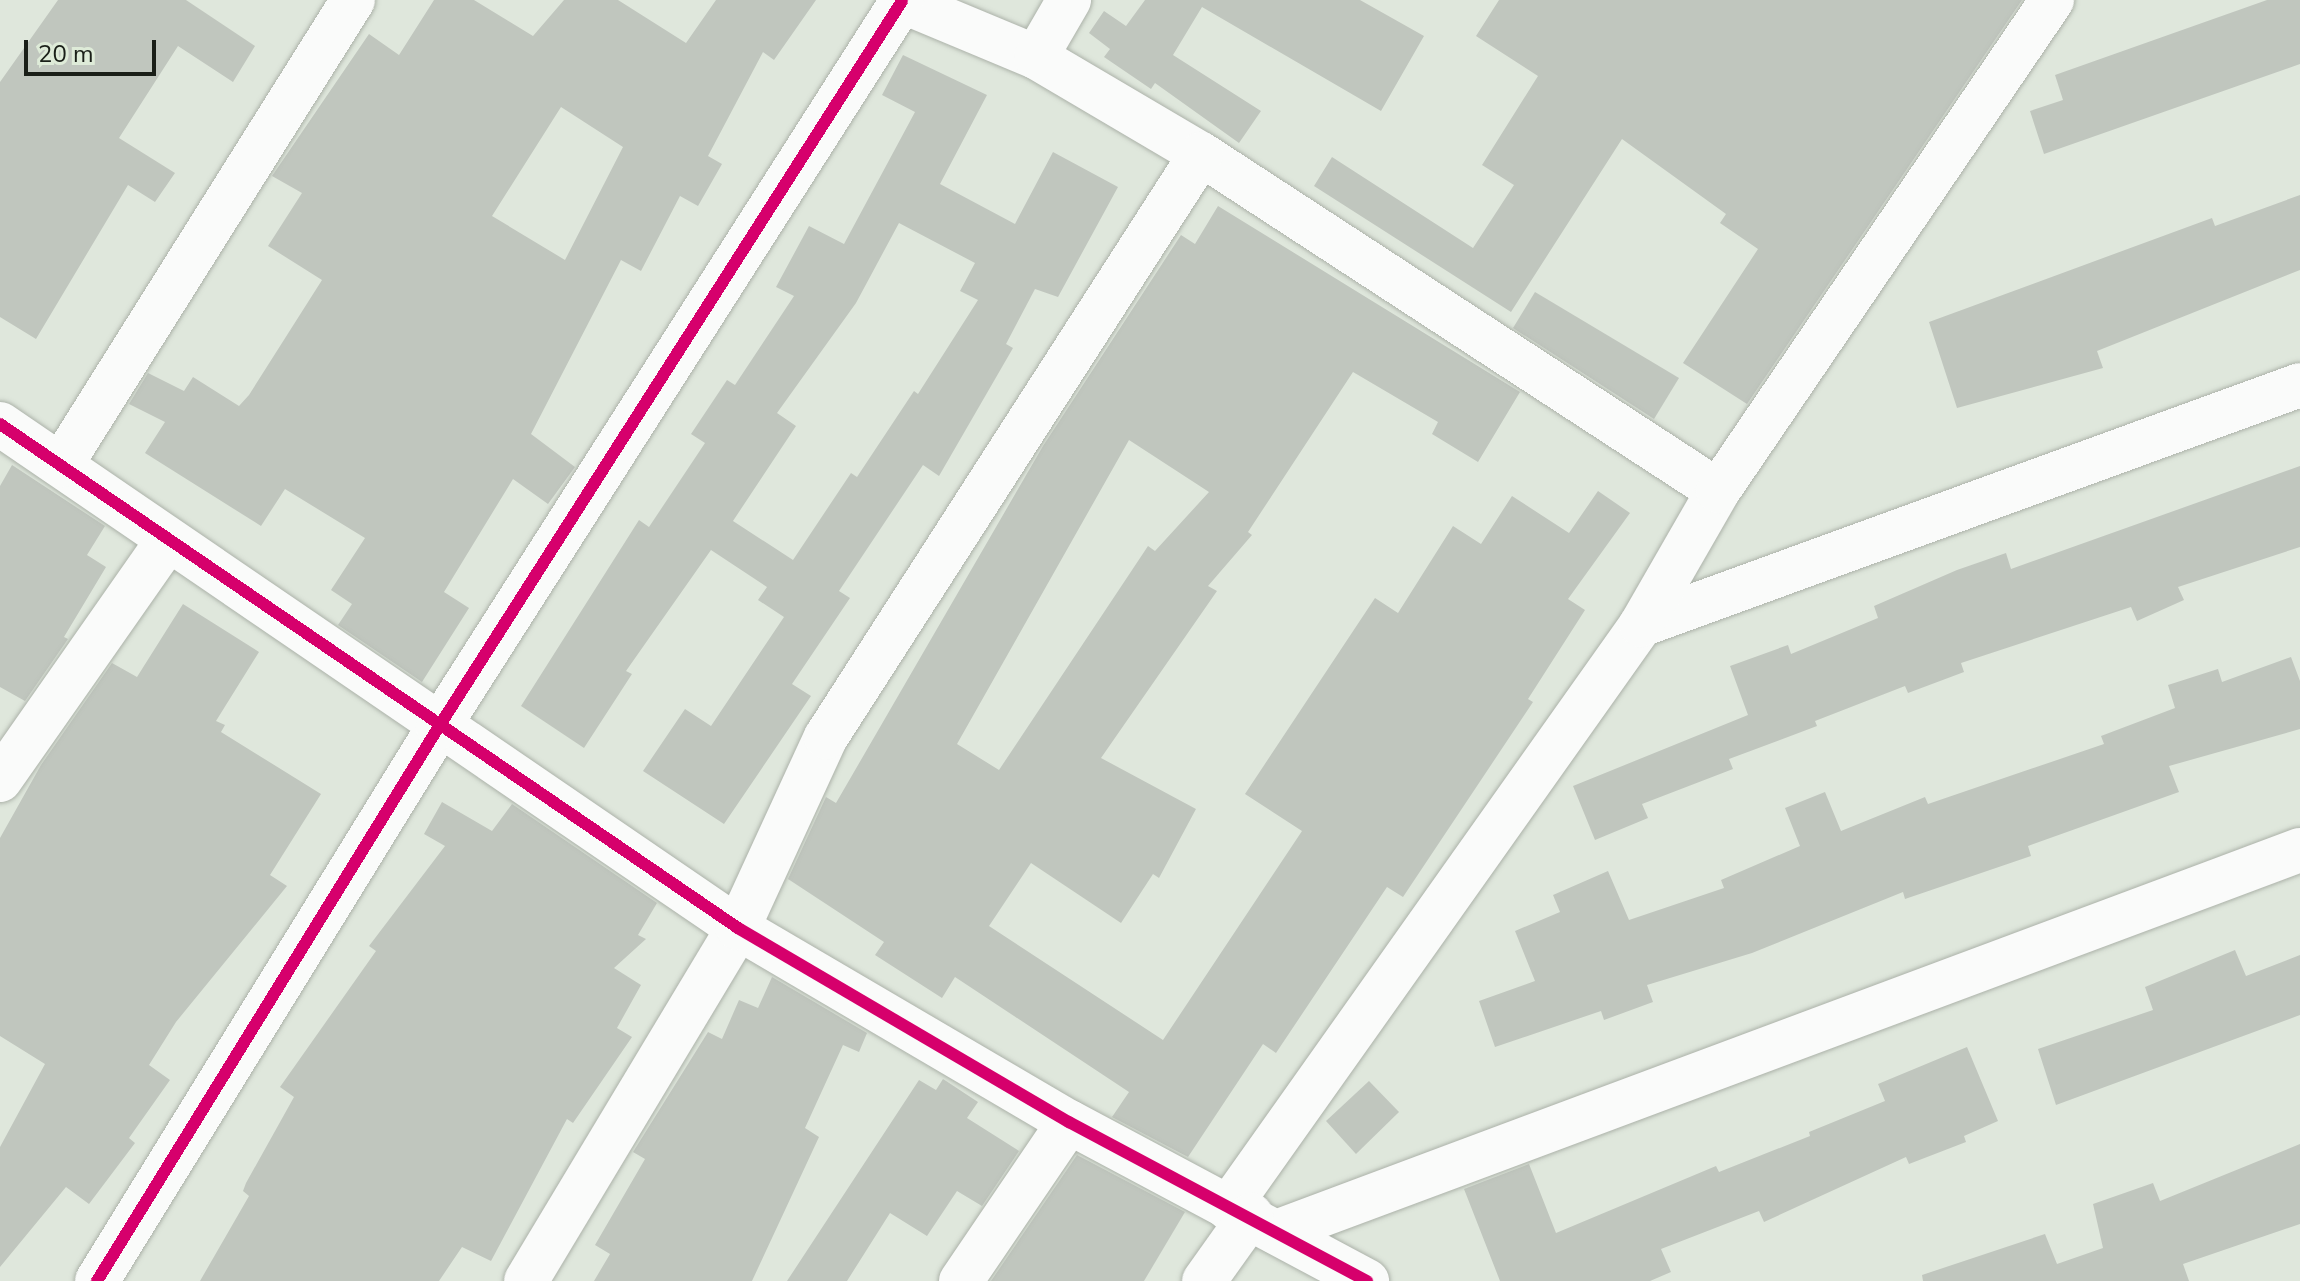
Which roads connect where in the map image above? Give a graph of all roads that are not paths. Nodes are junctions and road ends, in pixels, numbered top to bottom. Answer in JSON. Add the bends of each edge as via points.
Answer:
{"nodes":[{"id":1,"x":345,"y":0,"type":"edge"},
{"id":2,"x":353,"y":0,"type":"edge"},
{"id":3,"x":1069,"y":0,"type":"edge"},
{"id":4,"x":2052,"y":0,"type":"edge"},
{"id":5,"x":900,"y":1,"type":"edge"},
{"id":6,"x":1036,"y":57,"type":"junction"},
{"id":7,"x":1201,"y":154,"type":"junction"},
{"id":8,"x":2300,"y":385,"type":"edge"},
{"id":9,"x":0,"y":424,"type":"edge"},
{"id":10,"x":61,"y":465,"type":"junction"},
{"id":11,"x":1718,"y":491,"type":"junction"},
{"id":12,"x":168,"y":540,"type":"junction"},
{"id":13,"x":1641,"y":625,"type":"junction"},
{"id":14,"x":438,"y":728,"type":"junction"},
{"id":15,"x":0,"y":780,"type":"edge"},
{"id":16,"x":2300,"y":850,"type":"edge"},
{"id":17,"x":738,"y":928,"type":"junction"},
{"id":18,"x":1069,"y":1122,"type":"junction"},
{"id":19,"x":1252,"y":1218,"type":"junction"},
{"id":20,"x":97,"y":1281,"type":"edge"},
{"id":21,"x":526,"y":1281,"type":"edge"},
{"id":22,"x":961,"y":1281,"type":"edge"},
{"id":23,"x":1204,"y":1281,"type":"edge"},
{"id":24,"x":1367,"y":1281,"type":"edge"}],
"edges":[{"from":1,"to":10,"type":"street","via":[[175,232]]},
{"from":2,"to":10,"type":"street"},
{"from":3,"to":6,"type":"street"},
{"from":4,"to":11,"type":"street"},
{"from":5,"to":6,"type":"street"},
{"from":5,"to":14,"type":"street"},
{"from":6,"to":7,"type":"street"},
{"from":7,"to":11,"type":"street"},
{"from":7,"to":17,"type":"street","via":[[826,737]]},
{"from":8,"to":13,"type":"street"},
{"from":9,"to":10,"type":"street"},
{"from":10,"to":12,"type":"street"},
{"from":11,"to":13,"type":"street"},
{"from":12,"to":14,"type":"street"},
{"from":12,"to":15,"type":"street"},
{"from":13,"to":19,"type":"street"},
{"from":14,"to":17,"type":"street"},
{"from":14,"to":20,"type":"street"},
{"from":16,"to":19,"type":"street"},
{"from":17,"to":18,"type":"street"},
{"from":17,"to":21,"type":"street"},
{"from":18,"to":19,"type":"street"},
{"from":18,"to":22,"type":"street"},
{"from":19,"to":23,"type":"street"},
{"from":19,"to":24,"type":"street"}]}
